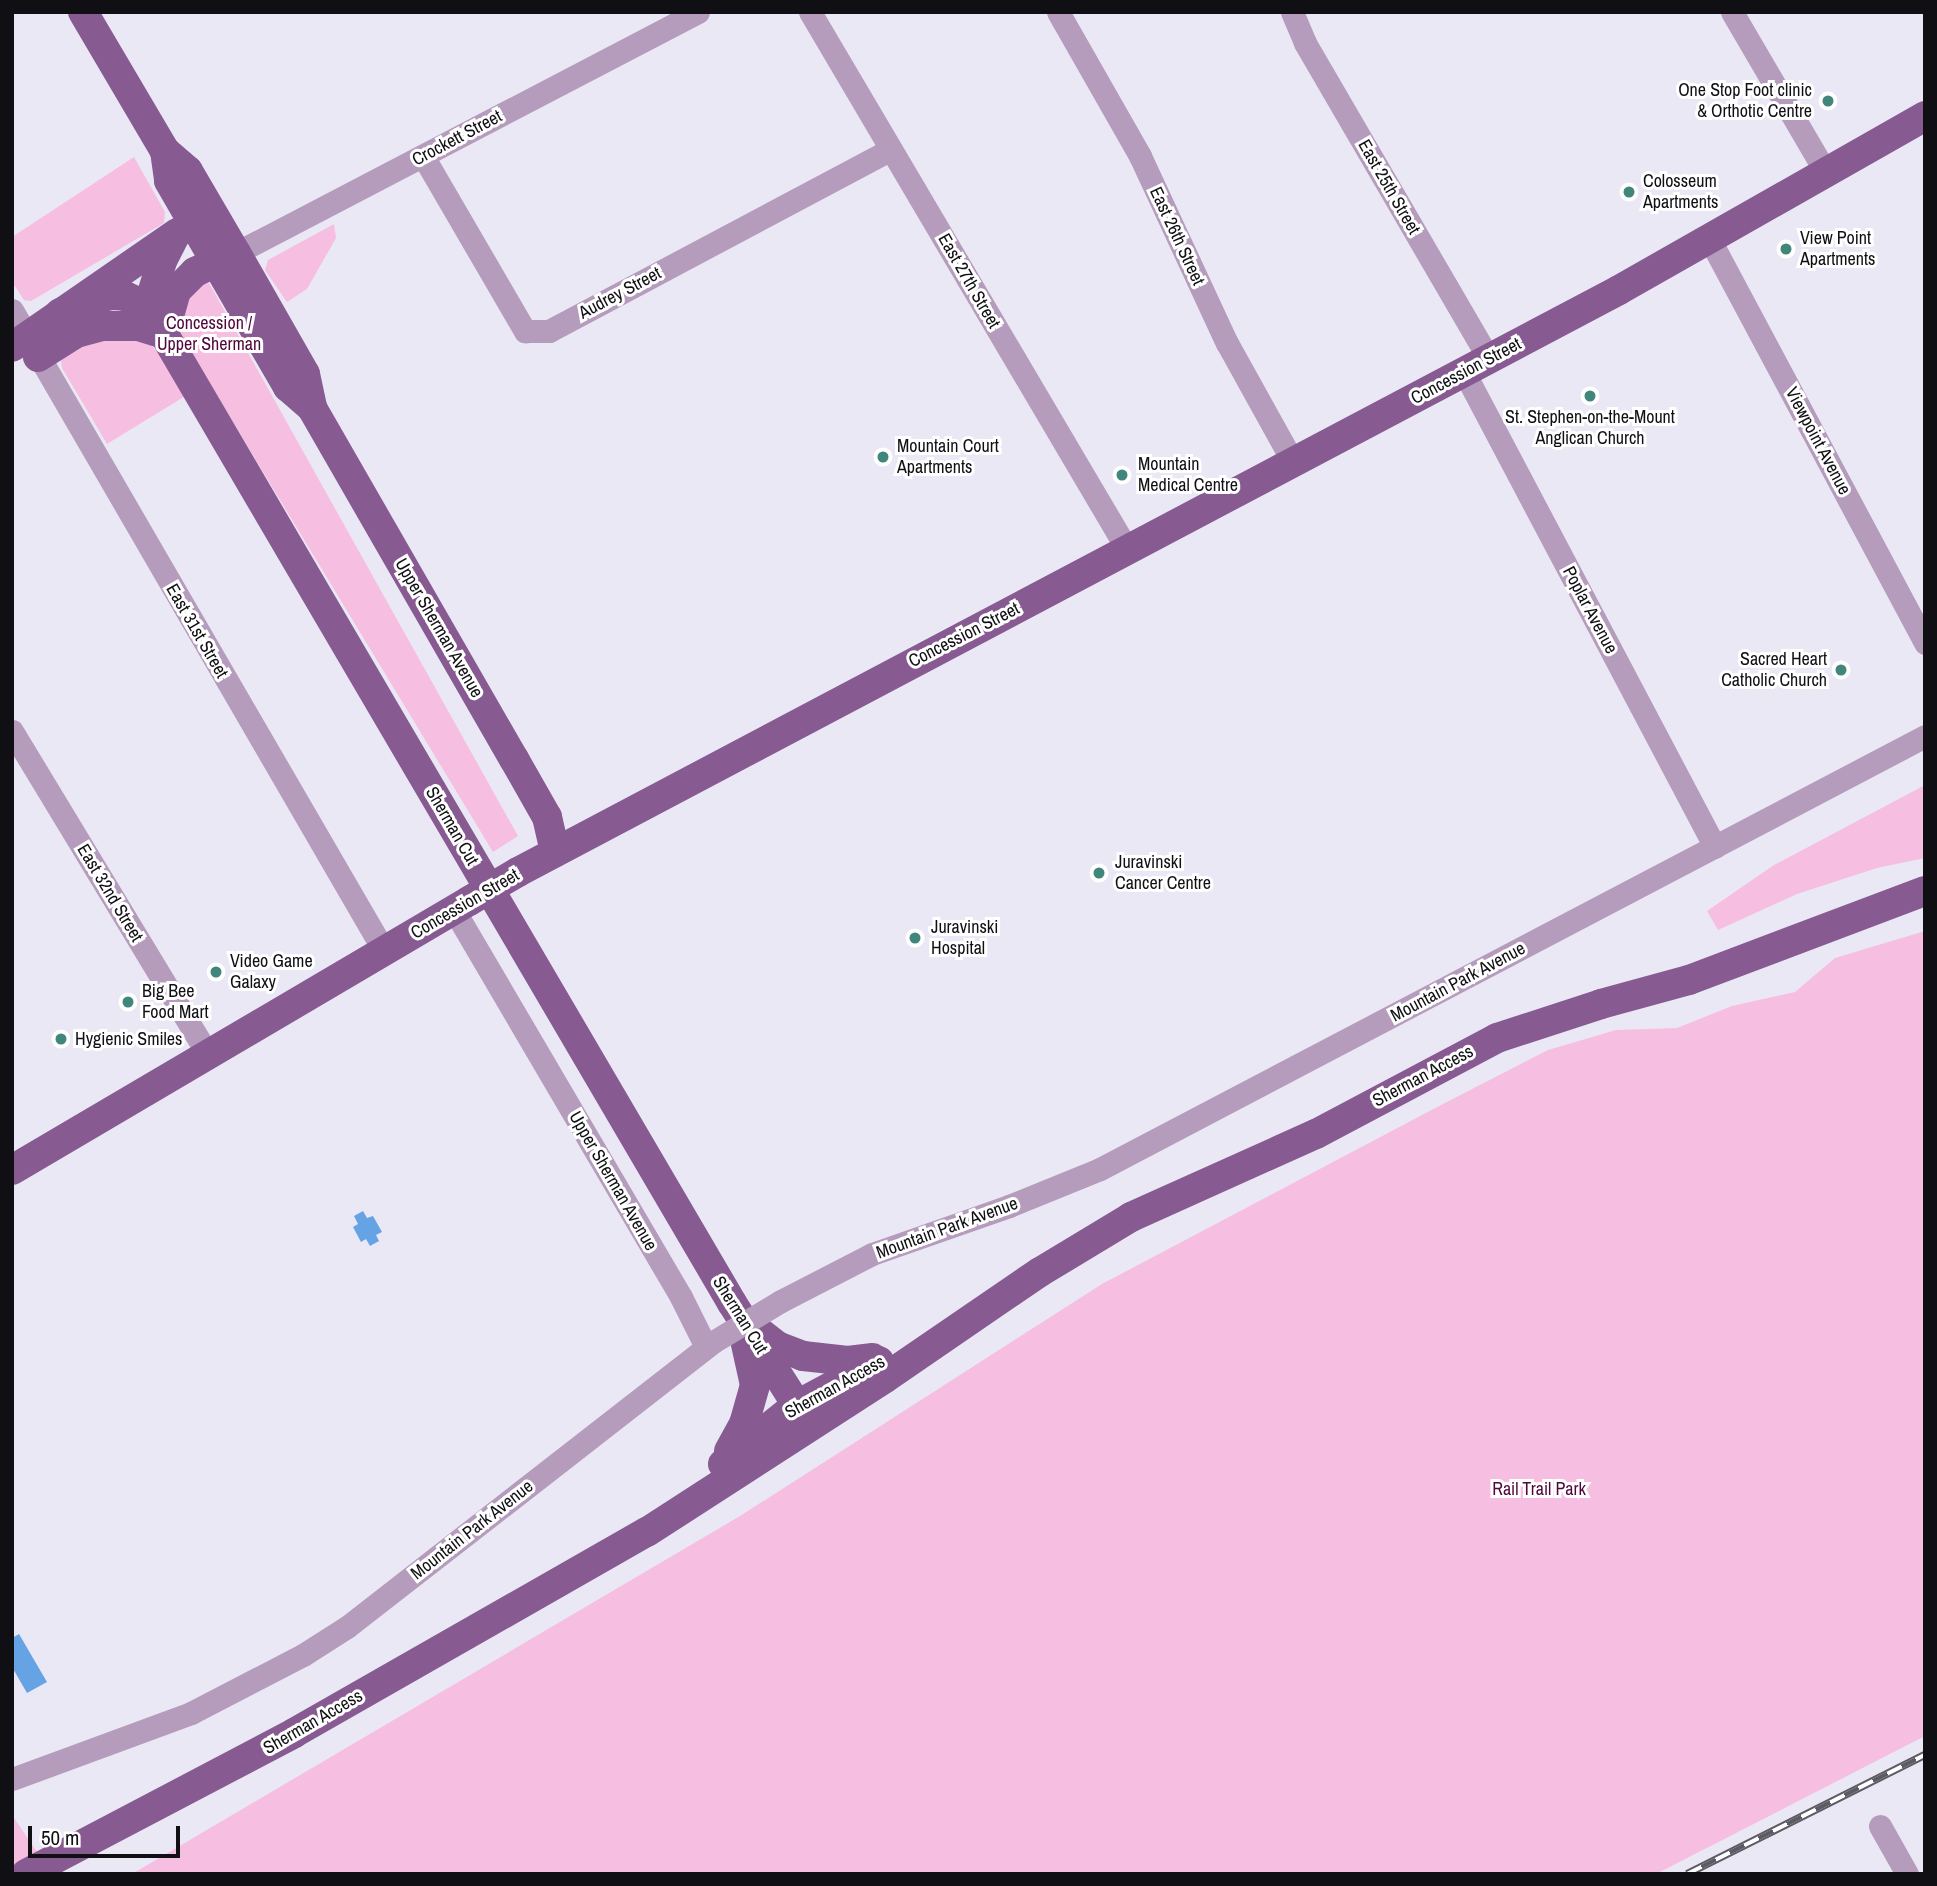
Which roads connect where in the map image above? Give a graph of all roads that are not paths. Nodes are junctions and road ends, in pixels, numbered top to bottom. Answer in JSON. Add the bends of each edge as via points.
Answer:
{"nodes":[{"id":1,"x":83,"y":12,"type":"edge"},
{"id":2,"x":698,"y":12,"type":"edge"},
{"id":3,"x":810,"y":12,"type":"edge"},
{"id":4,"x":1058,"y":12,"type":"edge"},
{"id":5,"x":1292,"y":12,"type":"edge"},
{"id":6,"x":1732,"y":12,"type":"edge"},
{"id":7,"x":1925,"y":116,"type":"edge"},
{"id":8,"x":891,"y":149,"type":"junction"},
{"id":9,"x":165,"y":151,"type":"junction"},
{"id":10,"x":423,"y":156,"type":"junction"},
{"id":11,"x":1826,"y":173,"type":"junction"},
{"id":12,"x":169,"y":181,"type":"junction"},
{"id":13,"x":177,"y":233,"type":"junction"},
{"id":14,"x":1710,"y":240,"type":"junction"},
{"id":15,"x":226,"y":258,"type":"junction"},
{"id":16,"x":12,"y":310,"type":"edge"},
{"id":17,"x":60,"y":313,"type":"junction"},
{"id":18,"x":164,"y":334,"type":"junction"},
{"id":19,"x":26,"y":347,"type":"edge"},
{"id":20,"x":1477,"y":366,"type":"junction"},
{"id":21,"x":1293,"y":462,"type":"junction"},
{"id":22,"x":1127,"y":549,"type":"junction"},
{"id":23,"x":1925,"y":643,"type":"edge"},
{"id":24,"x":12,"y":731,"type":"edge"},
{"id":25,"x":1925,"y":736,"type":"edge"},
{"id":26,"x":1715,"y":847,"type":"junction"},
{"id":27,"x":555,"y":852,"type":"junction"},
{"id":28,"x":1925,"y":891,"type":"edge"},
{"id":29,"x":461,"y":905,"type":"junction"},
{"id":30,"x":384,"y":951,"type":"junction"},
{"id":31,"x":208,"y":1055,"type":"junction"},
{"id":32,"x":12,"y":1170,"type":"edge"},
{"id":33,"x":732,"y":1303,"type":"junction"},
{"id":34,"x":952,"y":1330,"type":"junction"},
{"id":35,"x":709,"y":1344,"type":"junction"},
{"id":36,"x":897,"y":1353,"type":"junction"},
{"id":37,"x":803,"y":1415,"type":"junction"},
{"id":38,"x":707,"y":1477,"type":"junction"},
{"id":39,"x":594,"y":1561,"type":"junction"},
{"id":40,"x":12,"y":1779,"type":"edge"},
{"id":41,"x":1880,"y":1826,"type":"dead end"},
{"id":42,"x":26,"y":1874,"type":"edge"},
{"id":43,"x":1907,"y":1874,"type":"edge"}],
"edges":[{"from":1,"to":9,"type":"main road","name":"Upper Sherman Avenue"},
{"from":2,"to":10,"type":"street","name":"Crockett Street"},
{"from":3,"to":8,"type":"street","name":"East 27th Street"},
{"from":4,"to":21,"type":"street","name":"East 26th Street","via":[[1140,156],[1227,343]]},
{"from":5,"to":20,"type":"street","name":"East 25th Street"},
{"from":6,"to":11,"type":"street"},
{"from":7,"to":11,"type":"main road","name":"Concession Street"},
{"from":8,"to":10,"type":"street","name":"Audrey Street","via":[[549,331],[525,331]]},
{"from":8,"to":22,"type":"street","name":"East 27th Street"},
{"from":9,"to":12,"type":"main road","name":"Upper Sherman Avenue"},
{"from":9,"to":15,"type":"main road","name":"Upper Sherman Avenue","via":[[188,171]]},
{"from":10,"to":15,"type":"street","name":"Crockett Street"},
{"from":11,"to":14,"type":"main road","name":"Concession Street"},
{"from":12,"to":13,"type":"main road","via":[[179,204]]},
{"from":12,"to":15,"type":"main road","name":"Upper Sherman Avenue"},
{"from":13,"to":17,"type":"main road"},
{"from":13,"to":18,"type":"main road","via":[[152,294]]},
{"from":14,"to":20,"type":"main road","name":"Concession Street"},
{"from":14,"to":23,"type":"street","name":"Viewpoint Avenue"},
{"from":15,"to":18,"type":"main road","via":[[190,276],[176,291]]},
{"from":15,"to":27,"type":"main road","name":"Upper Sherman Avenue","via":[[305,373],[312,408],[547,817]]},
{"from":16,"to":19,"type":"street","name":"East 31st Street"},
{"from":17,"to":18,"type":"main road","via":[[93,299],[125,296],[138,302]]},
{"from":17,"to":19,"type":"main road"},
{"from":18,"to":19,"type":"main road","via":[[138,326],[103,326]]},
{"from":18,"to":33,"type":"main road","name":"Sherman Cut"},
{"from":19,"to":30,"type":"street","name":"East 31st Street"},
{"from":20,"to":21,"type":"main road","name":"Concession Street"},
{"from":20,"to":26,"type":"street","name":"Poplar Avenue"},
{"from":21,"to":22,"type":"main road","name":"Concession Street"},
{"from":22,"to":27,"type":"main road","name":"Concession Street"},
{"from":24,"to":31,"type":"street","name":"East 32nd Street"},
{"from":25,"to":26,"type":"street","name":"Mountain Park Avenue"},
{"from":26,"to":35,"type":"street","name":"Mountain Park Avenue","bridge":true,"via":[[1100,1169],[872,1254]]},
{"from":27,"to":29,"type":"main road","name":"Concession Street","bridge":true},
{"from":28,"to":34,"type":"main road","name":"Sherman Access","via":[[1689,980],[1497,1038],[1316,1133],[1131,1217]]},
{"from":29,"to":30,"type":"main road","name":"Concession Street"},
{"from":29,"to":35,"type":"street","name":"Upper Sherman Avenue"},
{"from":30,"to":31,"type":"main road","name":"Concession Street"},
{"from":31,"to":32,"type":"main road","name":"Concession Street"},
{"from":33,"to":36,"type":"main road","via":[[758,1333],[803,1356],[848,1361]]},
{"from":33,"to":37,"type":"main road","name":"Sherman Cut"},
{"from":33,"to":38,"type":"main road","via":[[751,1356],[755,1385],[744,1424]]},
{"from":34,"to":36,"type":"main road","name":"Sherman Access"},
{"from":34,"to":37,"type":"main road","name":"Sherman Access","via":[[885,1378]]},
{"from":35,"to":40,"type":"street","name":"Mountain Park Avenue","via":[[347,1626],[303,1655],[191,1713]]},
{"from":36,"to":37,"type":"main road","name":"Sherman Access"},
{"from":37,"to":38,"type":"main road","name":"Sherman Access"},
{"from":37,"to":39,"type":"main road","name":"Sherman Access","via":[[709,1494]]},
{"from":38,"to":39,"type":"main road","name":"Sherman Access","via":[[627,1532]]},
{"from":39,"to":42,"type":"main road","name":"Sherman Access","via":[[294,1733]]},
{"from":41,"to":43,"type":"street"}]}
